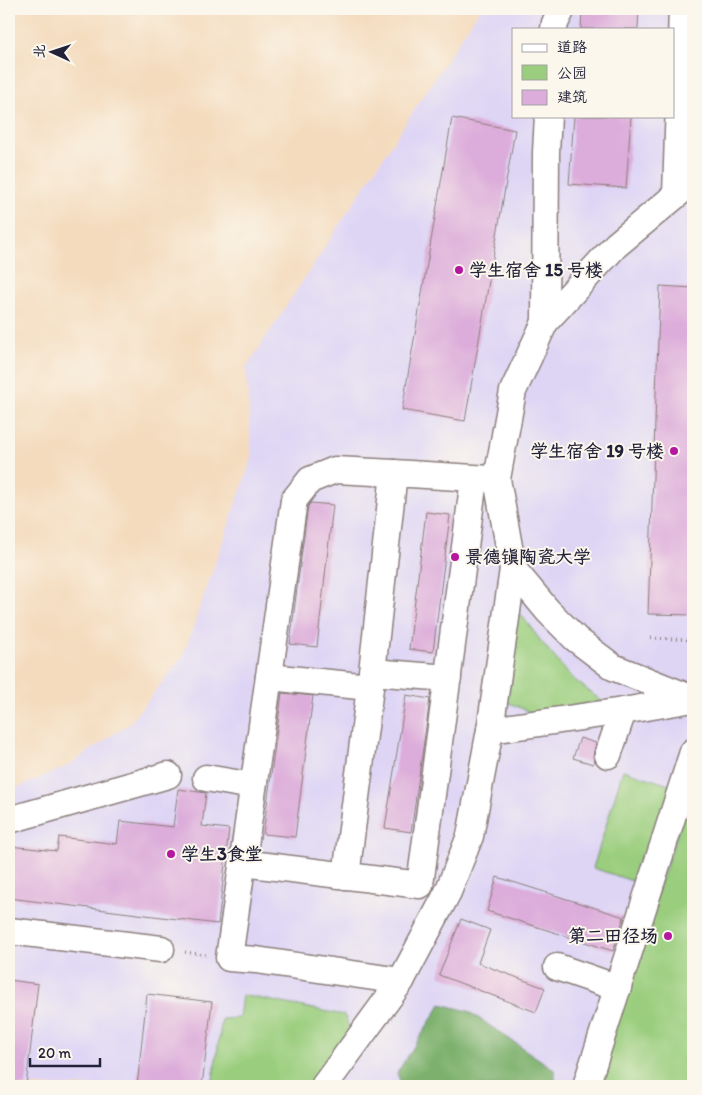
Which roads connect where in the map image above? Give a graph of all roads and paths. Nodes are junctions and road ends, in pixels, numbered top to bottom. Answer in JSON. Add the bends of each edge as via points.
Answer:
{"nodes":[{"id":1,"x":562,"y":9,"type":"edge"},
{"id":2,"x":682,"y":9,"type":"edge"},
{"id":3,"x":554,"y":28,"type":"edge"},
{"id":4,"x":548,"y":118,"type":"edge"},
{"id":5,"x":687,"y":191,"type":"edge"},
{"id":6,"x":545,"y":322,"type":"junction"},
{"id":7,"x":394,"y":473,"type":"junction"},
{"id":8,"x":485,"y":479,"type":"junction"},
{"id":9,"x":513,"y":569,"type":"junction"},
{"id":10,"x":650,"y":638,"type":"dead end"},
{"id":11,"x":693,"y":640,"type":"edge"},
{"id":12,"x":269,"y":677,"type":"junction"},
{"id":13,"x":448,"y":678,"type":"junction"},
{"id":14,"x":371,"y":680,"type":"junction"},
{"id":15,"x":693,"y":699,"type":"edge"},
{"id":16,"x":623,"y":711,"type":"junction"},
{"id":17,"x":490,"y":730,"type":"junction"},
{"id":18,"x":693,"y":752,"type":"edge"},
{"id":19,"x":608,"y":755,"type":"dead end"},
{"id":20,"x":168,"y":775,"type":"dead end"},
{"id":21,"x":206,"y":778,"type":"dead end"},
{"id":22,"x":246,"y":778,"type":"junction"},
{"id":23,"x":9,"y":820,"type":"edge"},
{"id":24,"x":243,"y":862,"type":"junction"},
{"id":25,"x":346,"y":876,"type":"junction"},
{"id":26,"x":420,"y":885,"type":"junction"},
{"id":27,"x":448,"y":892,"type":"junction"},
{"id":28,"x":9,"y":931,"type":"edge"},
{"id":29,"x":162,"y":949,"type":"joint"},
{"id":30,"x":229,"y":958,"type":"junction"},
{"id":31,"x":557,"y":967,"type":"dead end"},
{"id":32,"x":401,"y":981,"type":"junction"},
{"id":33,"x":618,"y":988,"type":"junction"},
{"id":34,"x":324,"y":1086,"type":"edge"},
{"id":35,"x":586,"y":1086,"type":"edge"}],
"edges":[{"from":1,"to":3,"type":"street"},
{"from":2,"to":5,"type":"street"},
{"from":4,"to":6,"type":"street"},
{"from":5,"to":6,"type":"street","via":[[616,245]]},
{"from":6,"to":8,"type":"street","via":[[513,392]]},
{"from":7,"to":8,"type":"street"},
{"from":7,"to":12,"type":"street","via":[[335,470],[310,480],[294,500]]},
{"from":7,"to":14,"type":"street"},
{"from":8,"to":9,"type":"street"},
{"from":8,"to":13,"type":"street"},
{"from":9,"to":15,"type":"street","via":[[576,639],[613,667]]},
{"from":9,"to":17,"type":"street"},
{"from":10,"to":11,"type":"path"},
{"from":12,"to":14,"type":"street"},
{"from":12,"to":22,"type":"street"},
{"from":13,"to":14,"type":"street"},
{"from":13,"to":26,"type":"street"},
{"from":14,"to":25,"type":"street"},
{"from":15,"to":16,"type":"street"},
{"from":16,"to":17,"type":"street"},
{"from":16,"to":19,"type":"street"},
{"from":17,"to":27,"type":"street","via":[[470,836]]},
{"from":18,"to":33,"type":"street"},
{"from":20,"to":23,"type":"street"},
{"from":21,"to":22,"type":"street"},
{"from":22,"to":24,"type":"street"},
{"from":24,"to":25,"type":"street"},
{"from":24,"to":30,"type":"street"},
{"from":25,"to":26,"type":"street"},
{"from":26,"to":27,"type":"street"},
{"from":27,"to":32,"type":"street"},
{"from":28,"to":29,"type":"street"},
{"from":29,"to":30,"type":"path"},
{"from":30,"to":32,"type":"street"},
{"from":31,"to":33,"type":"street"},
{"from":32,"to":34,"type":"street"},
{"from":33,"to":35,"type":"street"}]}
